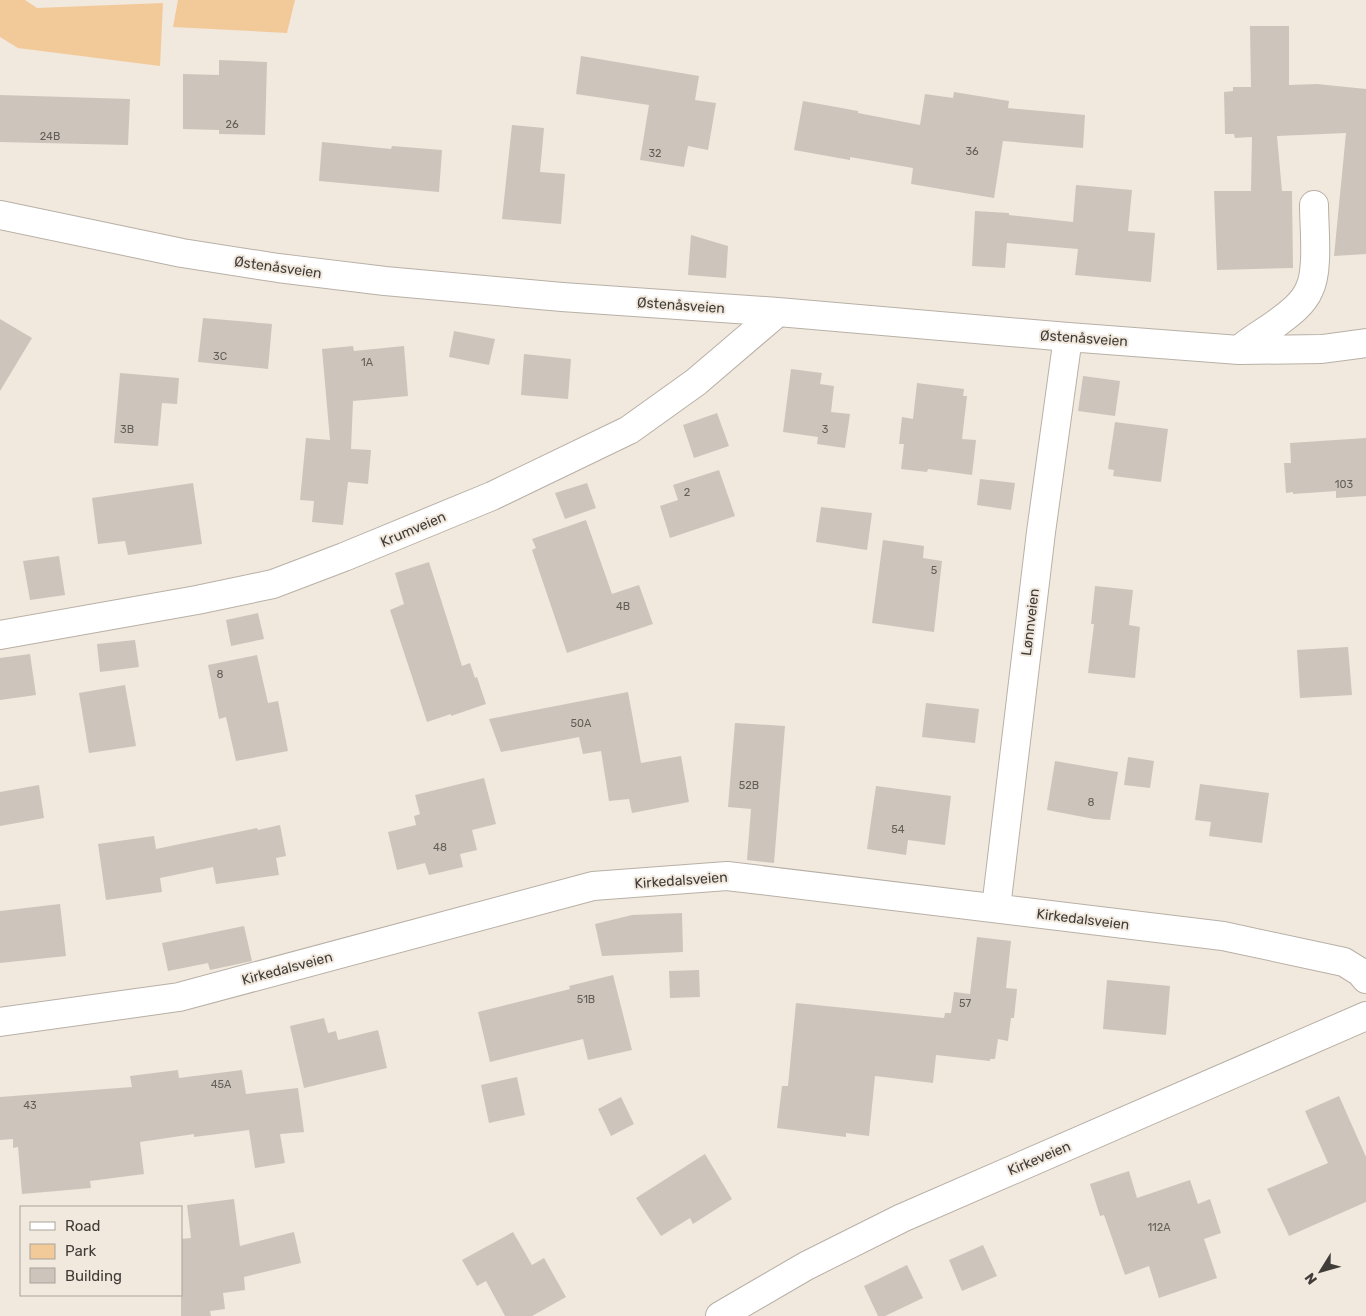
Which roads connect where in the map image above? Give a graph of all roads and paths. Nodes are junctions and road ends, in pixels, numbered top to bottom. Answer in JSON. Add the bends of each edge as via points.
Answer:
{"nodes":[{"id":1,"x":1314,"y":205,"type":"dead end"},
{"id":2,"x":0,"y":215,"type":"edge"},
{"id":3,"x":778,"y":312,"type":"junction"},
{"id":4,"x":1068,"y":337,"type":"junction"},
{"id":5,"x":1366,"y":343,"type":"edge"},
{"id":6,"x":1239,"y":350,"type":"junction"},
{"id":7,"x":0,"y":635,"type":"edge"},
{"id":8,"x":996,"y":908,"type":"junction"},
{"id":9,"x":1366,"y":979,"type":"edge"},
{"id":10,"x":1366,"y":1016,"type":"edge"},
{"id":11,"x":0,"y":1022,"type":"edge"},
{"id":12,"x":720,"y":1316,"type":"edge"}],
"edges":[{"from":1,"to":6,"type":"street","via":[[1314,275],[1309,290],[1298,306]]},
{"from":2,"to":3,"type":"street","name":"Østenåsveien","via":[[182,253],[278,268],[562,297]]},
{"from":3,"to":4,"type":"street","name":"Østenåsveien"},
{"from":3,"to":7,"type":"street","name":"Krumveien","via":[[696,382],[629,430],[492,496],[273,584]]},
{"from":4,"to":6,"type":"street","name":"Østenåsveien"},
{"from":4,"to":8,"type":"street","name":"Lønnveien"},
{"from":5,"to":6,"type":"street","name":"Østenåsveien","via":[[1322,349]]},
{"from":8,"to":9,"type":"street","name":"Kirkedalsveien","via":[[1223,936],[1344,962]]},
{"from":8,"to":11,"type":"street","name":"Kirkedalsveien","via":[[727,876],[593,886],[179,997]]},
{"from":10,"to":12,"type":"street","name":"Kirkeveien","via":[[902,1218],[806,1266]]}]}
